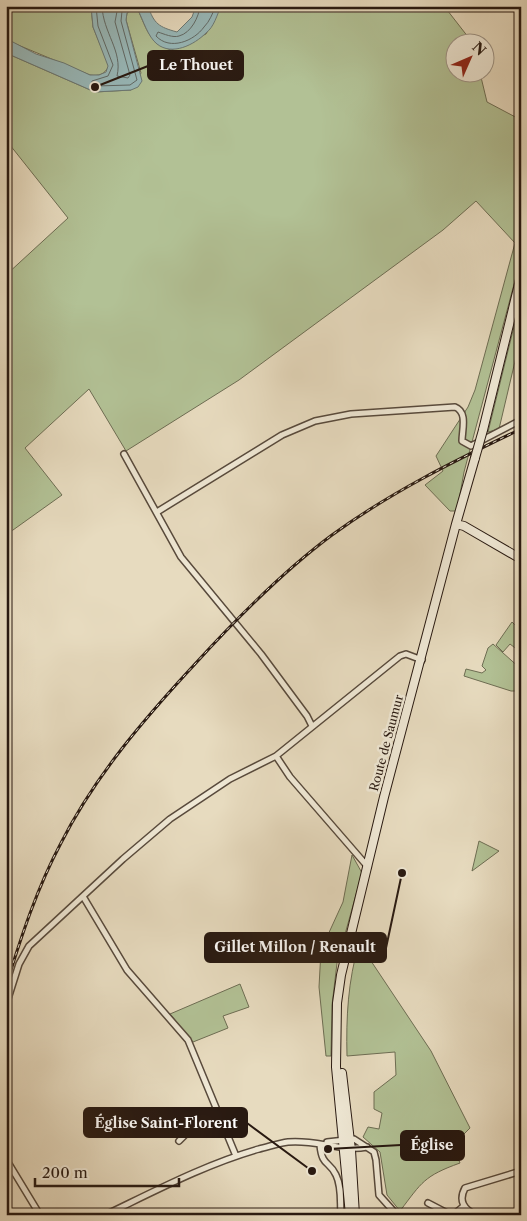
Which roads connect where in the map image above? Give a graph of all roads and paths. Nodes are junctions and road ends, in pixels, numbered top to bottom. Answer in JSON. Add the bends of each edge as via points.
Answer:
{"nodes":[{"id":1,"x":521,"y":276,"type":"edge"},
{"id":2,"x":521,"y":420,"type":"edge"},
{"id":3,"x":124,"y":454,"type":"dead end"},
{"id":4,"x":157,"y":512,"type":"junction"},
{"id":5,"x":457,"y":524,"type":"junction"},
{"id":6,"x":521,"y":559,"type":"edge"},
{"id":7,"x":422,"y":660,"type":"junction"},
{"id":8,"x":312,"y":726,"type":"junction"},
{"id":9,"x":276,"y":756,"type":"junction"},
{"id":10,"x":369,"y":867,"type":"junction"},
{"id":11,"x":84,"y":898,"type":"junction"},
{"id":12,"x":6,"y":1004,"type":"edge"},
{"id":13,"x":338,"y":1037,"type":"junction"},
{"id":14,"x":222,"y":1117,"type":"junction"},
{"id":15,"x":350,"y":1138,"type":"junction"},
{"id":16,"x":341,"y":1139,"type":"junction"},
{"id":17,"x":179,"y":1141,"type":"dead end"},
{"id":18,"x":320,"y":1145,"type":"junction"},
{"id":19,"x":366,"y":1147,"type":"junction"},
{"id":20,"x":342,"y":1148,"type":"junction"},
{"id":21,"x":351,"y":1150,"type":"junction"},
{"id":22,"x":236,"y":1156,"type":"junction"},
{"id":23,"x":6,"y":1159,"type":"edge"},
{"id":24,"x":521,"y":1171,"type":"edge"},
{"id":25,"x":428,"y":1203,"type":"dead end"},
{"id":26,"x":464,"y":1206,"type":"junction"},
{"id":27,"x":40,"y":1215,"type":"edge"},
{"id":28,"x":105,"y":1215,"type":"edge"},
{"id":29,"x":341,"y":1215,"type":"edge"},
{"id":30,"x":350,"y":1215,"type":"edge"},
{"id":31,"x":355,"y":1215,"type":"edge"},
{"id":32,"x":397,"y":1215,"type":"edge"},
{"id":33,"x":452,"y":1215,"type":"edge"},
{"id":34,"x":476,"y":1215,"type":"edge"}],
"edges":[{"from":1,"to":5,"type":"main road","name":"Route de Saumur","bridge":true},
{"from":2,"to":4,"type":"street","via":[[471,446],[462,441],[464,417],[455,407],[326,418],[270,442]]},
{"from":3,"to":4,"type":"street"},
{"from":4,"to":8,"type":"street","via":[[181,558],[261,654]]},
{"from":5,"to":6,"type":"main road"},
{"from":5,"to":7,"type":"main road","name":"Route de Saumur"},
{"from":7,"to":8,"type":"street","via":[[406,654],[400,656]]},
{"from":7,"to":10,"type":"main road","name":"Route de Saumur"},
{"from":8,"to":9,"type":"street"},
{"from":9,"to":10,"type":"street","via":[[290,777]]},
{"from":9,"to":11,"type":"street","via":[[230,779],[170,819]]},
{"from":10,"to":13,"type":"main road","name":"Route de Saumur","via":[[344,976]]},
{"from":11,"to":12,"type":"street","via":[[29,946],[19,964]]},
{"from":11,"to":14,"type":"street","via":[[127,970],[188,1040]]},
{"from":13,"to":15,"type":"main road"},
{"from":13,"to":16,"type":"main road"},
{"from":14,"to":17,"type":"street","via":[[189,1131]]},
{"from":14,"to":22,"type":"street"},
{"from":15,"to":16,"type":"street"},
{"from":15,"to":19,"type":"street"},
{"from":15,"to":21,"type":"main road"},
{"from":16,"to":18,"type":"street"},
{"from":16,"to":20,"type":"main road"},
{"from":18,"to":20,"type":"street","via":[[332,1144]]},
{"from":18,"to":22,"type":"street","via":[[287,1142]]},
{"from":18,"to":29,"type":"street","via":[[323,1161],[339,1182]]},
{"from":19,"to":21,"type":"street"},
{"from":19,"to":32,"type":"street","via":[[374,1152],[379,1195]]},
{"from":20,"to":21,"type":"street"},
{"from":20,"to":30,"type":"main road"},
{"from":21,"to":31,"type":"main road"},
{"from":22,"to":28,"type":"street"},
{"from":23,"to":27,"type":"street"},
{"from":24,"to":26,"type":"street","via":[[470,1185],[462,1193]]},
{"from":25,"to":33,"type":"street"},
{"from":26,"to":33,"type":"street"},
{"from":26,"to":34,"type":"street"}]}
